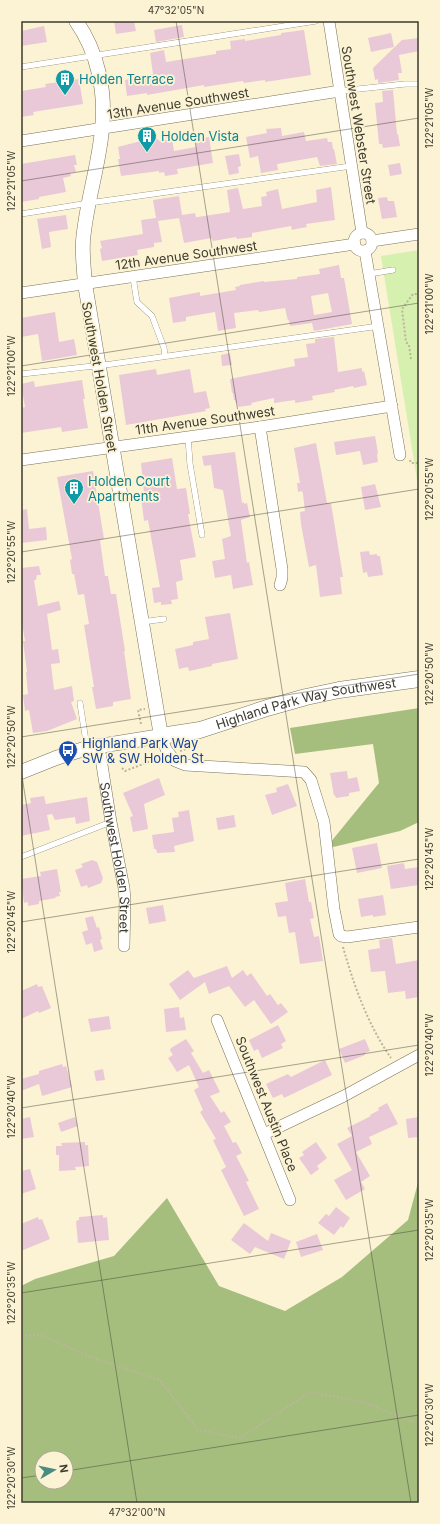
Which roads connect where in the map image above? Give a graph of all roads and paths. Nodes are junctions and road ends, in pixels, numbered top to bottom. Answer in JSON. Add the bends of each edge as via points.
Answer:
{"nodes":[{"id":1,"x":76,"y":21,"type":"edge"},
{"id":2,"x":316,"y":21,"type":"edge"},
{"id":3,"x":329,"y":21,"type":"edge"},
{"id":4,"x":95,"y":56,"type":"junction"},
{"id":5,"x":21,"y":67,"type":"edge"},
{"id":6,"x":419,"y":84,"type":"edge"},
{"id":7,"x":340,"y":91,"type":"junction"},
{"id":8,"x":102,"y":129,"type":"junction"},
{"id":9,"x":21,"y":141,"type":"edge"},
{"id":10,"x":351,"y":166,"type":"junction"},
{"id":11,"x":89,"y":203,"type":"junction"},
{"id":12,"x":21,"y":214,"type":"edge"},
{"id":13,"x":362,"y":233,"type":"junction"},
{"id":14,"x":419,"y":234,"type":"edge"},
{"id":15,"x":372,"y":241,"type":"junction"},
{"id":16,"x":355,"y":244,"type":"junction"},
{"id":17,"x":365,"y":251,"type":"junction"},
{"id":18,"x":393,"y":270,"type":"dead end"},
{"id":19,"x":369,"y":274,"type":"junction"},
{"id":20,"x":133,"y":277,"type":"junction"},
{"id":21,"x":85,"y":284,"type":"junction"},
{"id":22,"x":21,"y":292,"type":"edge"},
{"id":23,"x":419,"y":294,"type":"edge"},
{"id":24,"x":379,"y":326,"type":"junction"},
{"id":25,"x":165,"y":356,"type":"junction"},
{"id":26,"x":411,"y":359,"type":"dead end"},
{"id":27,"x":98,"y":366,"type":"junction"},
{"id":28,"x":21,"y":374,"type":"edge"},
{"id":29,"x":392,"y":406,"type":"junction"},
{"id":30,"x":260,"y":427,"type":"junction"},
{"id":31,"x":188,"y":437,"type":"junction"},
{"id":32,"x":112,"y":447,"type":"junction"},
{"id":33,"x":400,"y":455,"type":"dead end"},
{"id":34,"x":21,"y":460,"type":"edge"},
{"id":35,"x":202,"y":535,"type":"dead end"},
{"id":36,"x":280,"y":585,"type":"dead end"},
{"id":37,"x":164,"y":619,"type":"dead end"},
{"id":38,"x":141,"y":622,"type":"junction"},
{"id":39,"x":419,"y":679,"type":"edge"},
{"id":40,"x":80,"y":703,"type":"dead end"},
{"id":41,"x":148,"y":708,"type":"dead end"},
{"id":42,"x":141,"y":724,"type":"dead end"},
{"id":43,"x":162,"y":736,"type":"junction"},
{"id":44,"x":201,"y":744,"type":"dead end"},
{"id":45,"x":93,"y":747,"type":"junction"},
{"id":46,"x":180,"y":751,"type":"dead end"},
{"id":47,"x":156,"y":759,"type":"dead end"},
{"id":48,"x":122,"y":768,"type":"dead end"},
{"id":49,"x":21,"y":772,"type":"edge"},
{"id":50,"x":111,"y":822,"type":"junction"},
{"id":51,"x":21,"y":857,"type":"edge"},
{"id":52,"x":419,"y":927,"type":"edge"},
{"id":53,"x":344,"y":940,"type":"junction"},
{"id":54,"x":124,"y":946,"type":"dead end"},
{"id":55,"x":217,"y":1020,"type":"dead end"},
{"id":56,"x":419,"y":1055,"type":"edge"},
{"id":57,"x":393,"y":1060,"type":"dead end"},
{"id":58,"x":264,"y":1134,"type":"junction"},
{"id":59,"x":290,"y":1200,"type":"dead end"},
{"id":60,"x":21,"y":1336,"type":"edge"},
{"id":61,"x":419,"y":1424,"type":"edge"}],
"edges":[{"from":1,"to":4,"type":"street","name":"Southwest Holden Street"},
{"from":2,"to":4,"type":"lane"},
{"from":3,"to":7,"type":"street","name":"Southwest Webster Street"},
{"from":4,"to":5,"type":"lane"},
{"from":4,"to":8,"type":"street","name":"Southwest Holden Street","via":[[102,95]]},
{"from":6,"to":7,"type":"lane"},
{"from":7,"to":8,"type":"street","name":"13th Avenue Southwest"},
{"from":7,"to":10,"type":"street","name":"Southwest Webster Street"},
{"from":8,"to":9,"type":"street","name":"13th Avenue Southwest"},
{"from":8,"to":11,"type":"street","name":"Southwest Holden Street"},
{"from":10,"to":11,"type":"lane"},
{"from":10,"to":13,"type":"street","name":"Southwest Webster Street"},
{"from":11,"to":12,"type":"lane"},
{"from":11,"to":21,"type":"street","name":"Southwest Holden Street","via":[[84,240]]},
{"from":13,"to":15,"type":"street","via":[[369,235]]},
{"from":13,"to":16,"type":"street","via":[[356,237]]},
{"from":14,"to":15,"type":"street"},
{"from":15,"to":17,"type":"street"},
{"from":16,"to":17,"type":"street","via":[[358,250]]},
{"from":16,"to":20,"type":"street","name":"12th Avenue Southwest"},
{"from":17,"to":19,"type":"street"},
{"from":18,"to":19,"type":"lane"},
{"from":19,"to":24,"type":"street"},
{"from":20,"to":21,"type":"street","name":"12th Avenue Southwest"},
{"from":20,"to":25,"type":"lane","via":[[137,302],[152,316]]},
{"from":21,"to":22,"type":"street","name":"12th Avenue Southwest"},
{"from":21,"to":27,"type":"street","name":"Southwest Holden Street"},
{"from":23,"to":26,"type":"path","via":[[413,294],[402,309]]},
{"from":24,"to":25,"type":"lane"},
{"from":24,"to":29,"type":"street"},
{"from":25,"to":27,"type":"lane"},
{"from":27,"to":28,"type":"lane"},
{"from":27,"to":32,"type":"street","name":"Southwest Holden Street"},
{"from":29,"to":30,"type":"street","name":"11th Avenue Southwest"},
{"from":29,"to":33,"type":"street"},
{"from":30,"to":31,"type":"street","name":"11th Avenue Southwest"},
{"from":30,"to":36,"type":"street","via":[[282,569]]},
{"from":31,"to":32,"type":"street","name":"11th Avenue Southwest"},
{"from":31,"to":35,"type":"lane"},
{"from":32,"to":34,"type":"street","name":"11th Avenue Southwest"},
{"from":32,"to":38,"type":"street","name":"Southwest Holden Street"},
{"from":37,"to":38,"type":"lane"},
{"from":38,"to":43,"type":"street","name":"Southwest Holden Street"},
{"from":39,"to":43,"type":"main road","name":"Highland Park Way Southwest","via":[[339,690],[266,708],[200,730]]},
{"from":40,"to":45,"type":"lane"},
{"from":41,"to":42,"type":"path","via":[[138,710]]},
{"from":43,"to":45,"type":"street","name":"Highland Park Way Southwest"},
{"from":43,"to":53,"type":"street","via":[[166,749],[175,761],[185,765],[304,772],[311,780],[324,822],[334,909],[339,934]]},
{"from":44,"to":46,"type":"path"},
{"from":45,"to":49,"type":"street","name":"Highland Park Way Southwest"},
{"from":45,"to":50,"type":"street","name":"Southwest Holden Street"},
{"from":47,"to":48,"type":"path","via":[[125,771]]},
{"from":50,"to":51,"type":"lane"},
{"from":50,"to":54,"type":"street","name":"Southwest Holden Street","via":[[124,888]]},
{"from":52,"to":53,"type":"street"},
{"from":53,"to":57,"type":"path","via":[[356,988],[376,1033]]},
{"from":55,"to":58,"type":"street","name":"Southwest Austin Place"},
{"from":56,"to":58,"type":"street","via":[[344,1096]]},
{"from":58,"to":59,"type":"street","name":"Southwest Austin Place"},
{"from":60,"to":61,"type":"path","via":[[40,1335],[96,1359],[160,1380],[198,1430],[240,1438],[310,1392],[363,1402]]}]}
